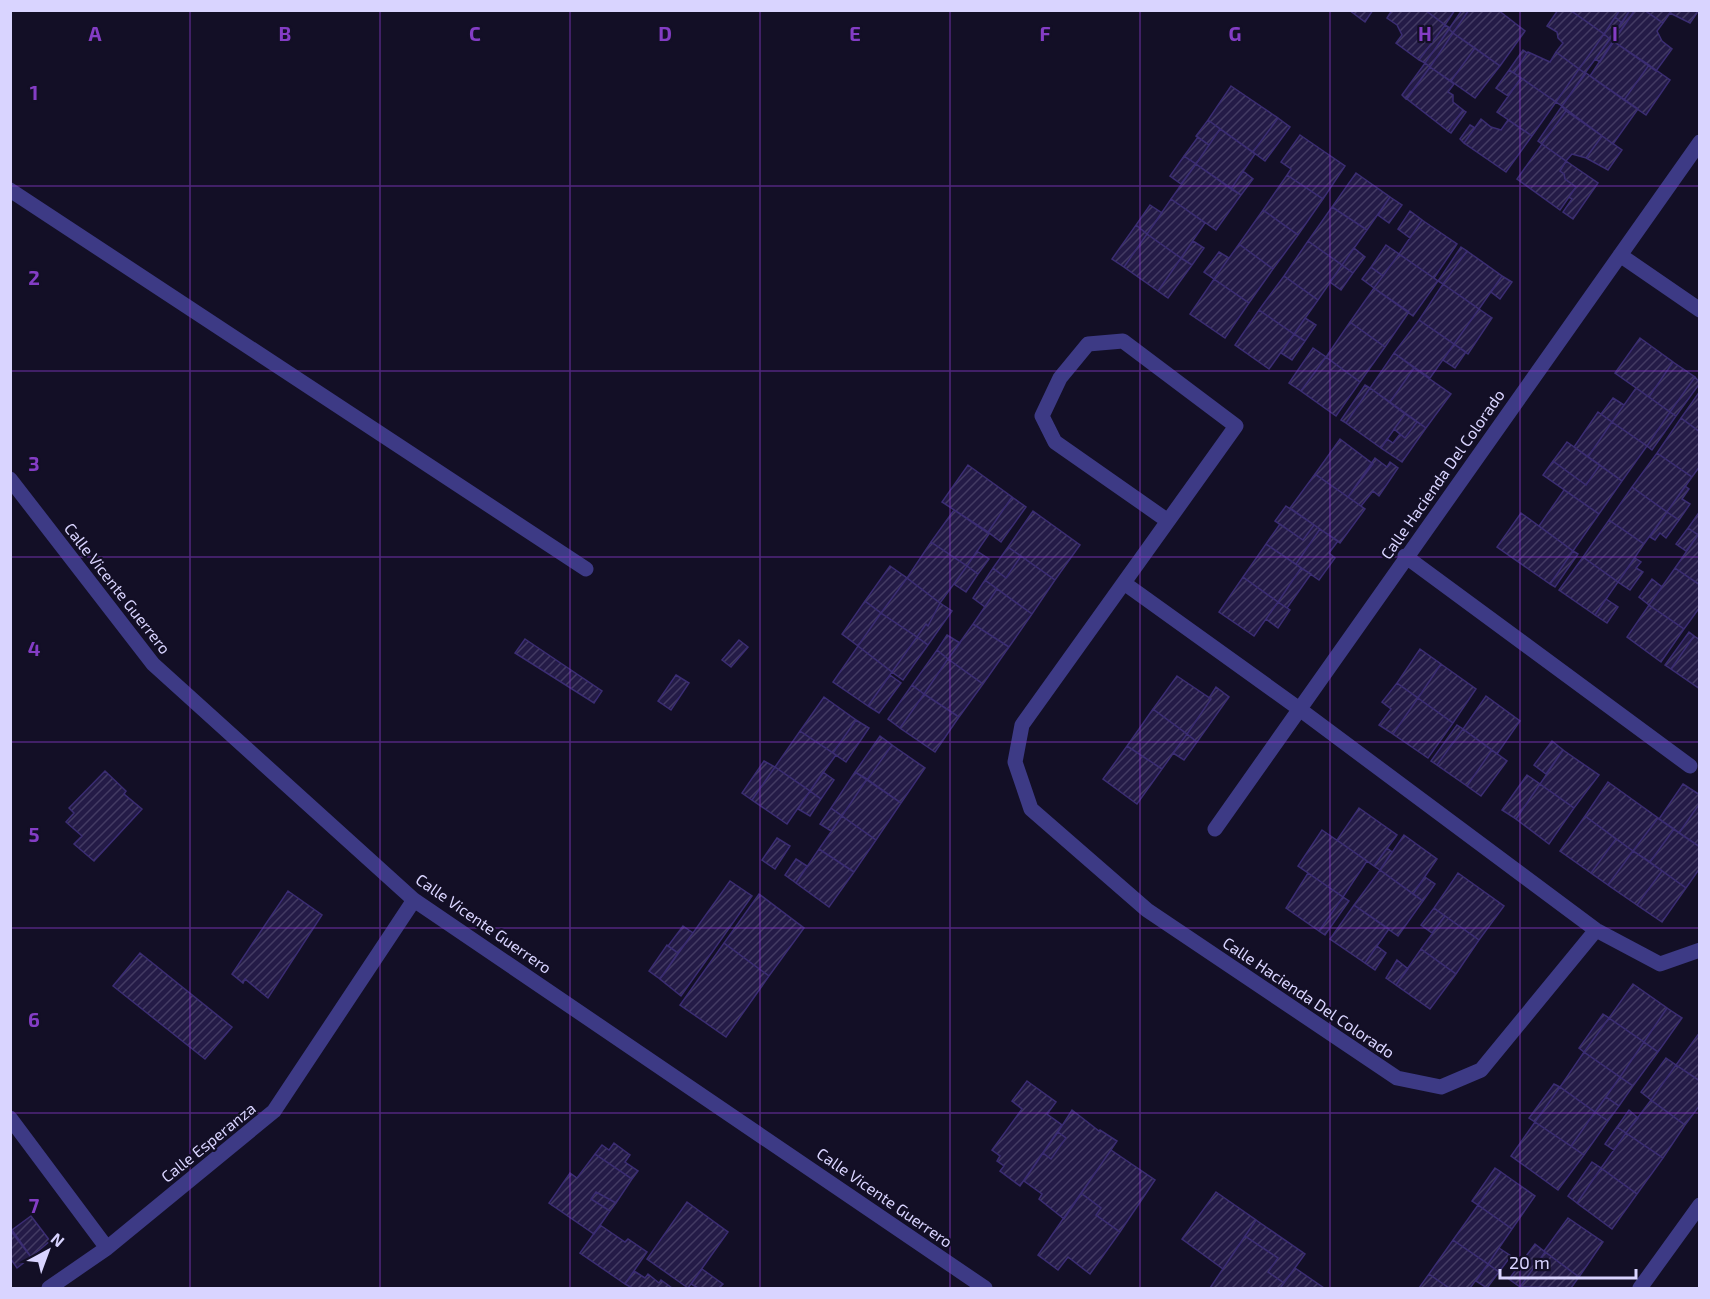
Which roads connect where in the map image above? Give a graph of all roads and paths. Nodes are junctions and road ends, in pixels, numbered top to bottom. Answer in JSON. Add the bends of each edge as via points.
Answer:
{"nodes":[{"id":1,"x":1700,"y":142,"type":"edge"},
{"id":2,"x":10,"y":190,"type":"edge"},
{"id":3,"x":1620,"y":255,"type":"junction"},
{"id":4,"x":1700,"y":310,"type":"edge"},
{"id":5,"x":10,"y":479,"type":"edge"},
{"id":6,"x":1168,"y":521,"type":"junction"},
{"id":7,"x":1405,"y":556,"type":"junction"},
{"id":8,"x":585,"y":569,"type":"dead end"},
{"id":9,"x":1124,"y":583,"type":"junction"},
{"id":10,"x":1298,"y":708,"type":"junction"},
{"id":11,"x":1690,"y":766,"type":"dead end"},
{"id":12,"x":1215,"y":829,"type":"dead end"},
{"id":13,"x":414,"y":900,"type":"junction"},
{"id":14,"x":1596,"y":930,"type":"junction"},
{"id":15,"x":1700,"y":950,"type":"edge"},
{"id":16,"x":10,"y":1118,"type":"edge"},
{"id":17,"x":1700,"y":1205,"type":"edge"},
{"id":18,"x":107,"y":1248,"type":"junction"},
{"id":19,"x":49,"y":1288,"type":"edge"},
{"id":20,"x":985,"y":1288,"type":"edge"},
{"id":21,"x":1640,"y":1288,"type":"edge"}],
"edges":[{"from":1,"to":3,"type":"street","name":"Calle Hacienda Del Colorado"},
{"from":2,"to":8,"type":"street"},
{"from":3,"to":4,"type":"street"},
{"from":3,"to":7,"type":"street","name":"Calle Hacienda Del Colorado"},
{"from":5,"to":13,"type":"street","name":"Calle Vicente Guerrero","via":[[153,664]]},
{"from":6,"to":6,"type":"street","via":[[1055,442],[1042,416],[1060,378],[1088,344],[1122,341],[1236,426]]},
{"from":6,"to":9,"type":"street"},
{"from":7,"to":10,"type":"street","name":"Calle Hacienda Del Colorado"},
{"from":7,"to":11,"type":"street"},
{"from":9,"to":10,"type":"street"},
{"from":9,"to":14,"type":"street","name":"Calle Hacienda Del Colorado","via":[[1022,725],[1015,762],[1031,809],[1147,910],[1397,1078],[1441,1087],[1481,1070]]},
{"from":10,"to":12,"type":"street","name":"Calle Hacienda Del Colorado"},
{"from":10,"to":14,"type":"street"},
{"from":13,"to":18,"type":"street","name":"Calle Esperanza","via":[[274,1111]]},
{"from":13,"to":20,"type":"street","name":"Calle Vicente Guerrero"},
{"from":14,"to":15,"type":"street","via":[[1660,964]]},
{"from":16,"to":18,"type":"street"},
{"from":17,"to":21,"type":"street"},
{"from":18,"to":19,"type":"street","name":"Calle Esperanza"}]}
